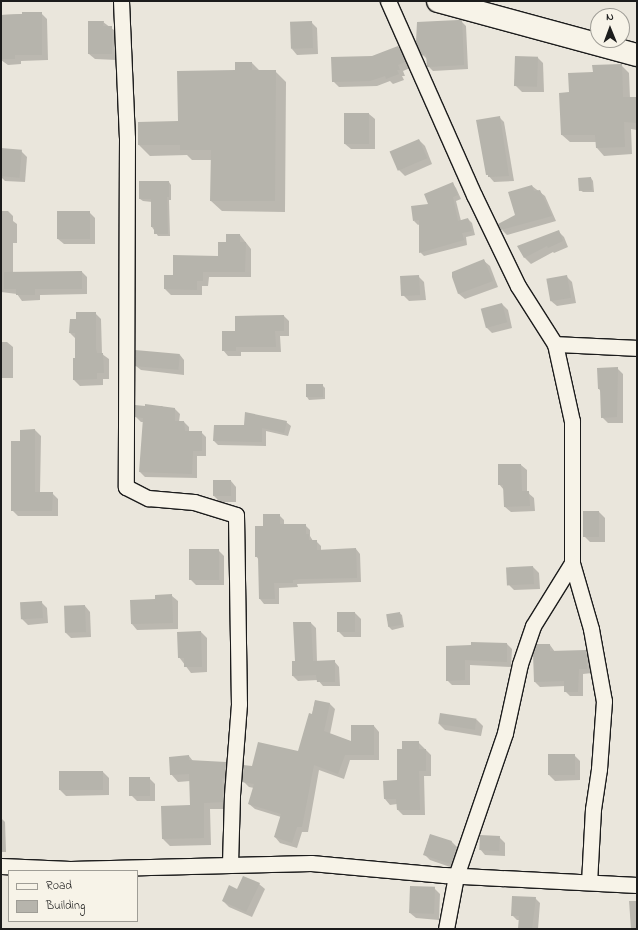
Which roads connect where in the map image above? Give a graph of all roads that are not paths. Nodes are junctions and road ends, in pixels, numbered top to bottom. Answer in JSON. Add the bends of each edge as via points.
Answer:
{"nodes":[{"id":1,"x":121,"y":1,"type":"edge"},
{"id":2,"x":388,"y":1,"type":"edge"},
{"id":3,"x":438,"y":1,"type":"edge"},
{"id":4,"x":637,"y":55,"type":"edge"},
{"id":5,"x":555,"y":344,"type":"junction"},
{"id":6,"x":637,"y":348,"type":"edge"},
{"id":7,"x":572,"y":563,"type":"junction"},
{"id":8,"x":230,"y":865,"type":"junction"},
{"id":9,"x":1,"y":866,"type":"edge"},
{"id":10,"x":456,"y":876,"type":"junction"},
{"id":11,"x":589,"y":882,"type":"junction"},
{"id":12,"x":637,"y":885,"type":"edge"},
{"id":13,"x":446,"y":929,"type":"edge"}],
"edges":[{"from":1,"to":8,"type":"street","via":[[127,138],[126,487],[148,498],[194,502],[236,515],[239,704]]},
{"from":2,"to":5,"type":"street","via":[[480,209],[518,286]]},
{"from":3,"to":4,"type":"street"},
{"from":5,"to":6,"type":"street"},
{"from":5,"to":7,"type":"street","via":[[572,422]]},
{"from":7,"to":10,"type":"street","via":[[533,626],[520,664],[505,733]]},
{"from":7,"to":11,"type":"street","via":[[591,630],[604,701],[599,769],[592,809]]},
{"from":8,"to":9,"type":"street","via":[[70,869]]},
{"from":8,"to":10,"type":"street","via":[[311,863]]},
{"from":10,"to":11,"type":"street"},
{"from":10,"to":13,"type":"street"},
{"from":11,"to":12,"type":"street"}]}
